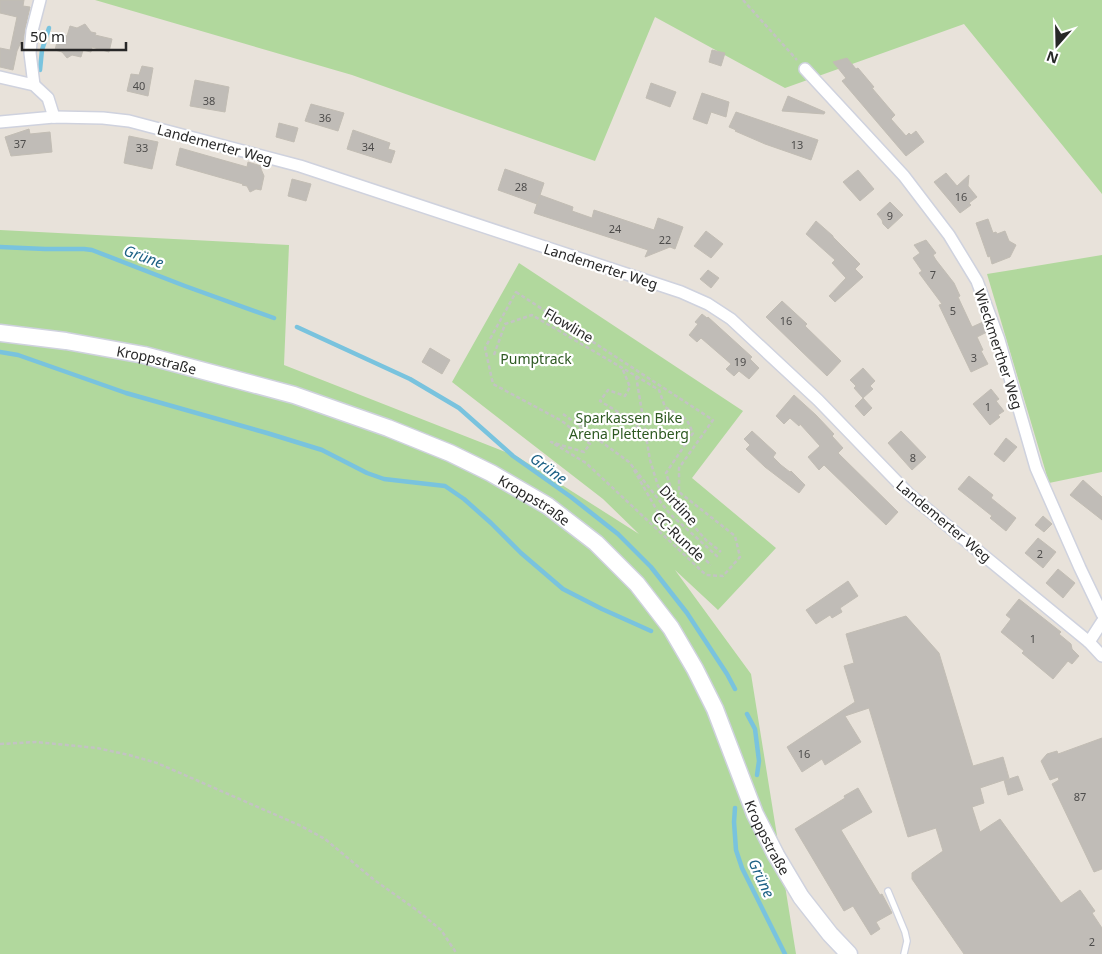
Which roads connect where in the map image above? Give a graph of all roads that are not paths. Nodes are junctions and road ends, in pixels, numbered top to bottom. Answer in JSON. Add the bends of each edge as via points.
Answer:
{"nodes":[{"id":1,"x":40,"y":0,"type":"edge"},
{"id":2,"x":805,"y":69,"type":"road end"},
{"id":3,"x":0,"y":77,"type":"edge"},
{"id":4,"x":34,"y":85,"type":"junction"},
{"id":5,"x":54,"y":117,"type":"junction"},
{"id":6,"x":0,"y":122,"type":"edge"},
{"id":7,"x":0,"y":334,"type":"edge"},
{"id":8,"x":1102,"y":614,"type":"edge"},
{"id":9,"x":1102,"y":622,"type":"edge"},
{"id":10,"x":1089,"y":642,"type":"junction"},
{"id":11,"x":1102,"y":656,"type":"edge"},
{"id":12,"x":888,"y":891,"type":"dead end"},
{"id":13,"x":848,"y":954,"type":"edge"},
{"id":14,"x":904,"y":954,"type":"edge"}],
"edges":[{"from":1,"to":4,"type":"street","via":[[30,53]]},
{"from":2,"to":8,"type":"street","name":"Wieckmerther Weg","via":[[904,176],[977,281],[1000,340],[1036,468]]},
{"from":3,"to":4,"type":"street"},
{"from":4,"to":5,"type":"street","via":[[48,98]]},
{"from":5,"to":6,"type":"street","name":"Landemerter Weg"},
{"from":5,"to":10,"type":"street","name":"Landemerter Weg","via":[[129,121],[300,166],[681,292],[708,304],[731,319],[818,400],[910,495]]},
{"from":7,"to":13,"type":"street","name":"Kroppstraße","via":[[66,341],[144,355],[294,395],[450,453],[548,506],[596,544],[637,584],[671,628],[715,709],[755,814],[776,855],[801,897]]},
{"from":9,"to":10,"type":"street"},
{"from":10,"to":11,"type":"street","name":"Landemerter Weg"},
{"from":12,"to":14,"type":"lane","via":[[907,941]]}]}
